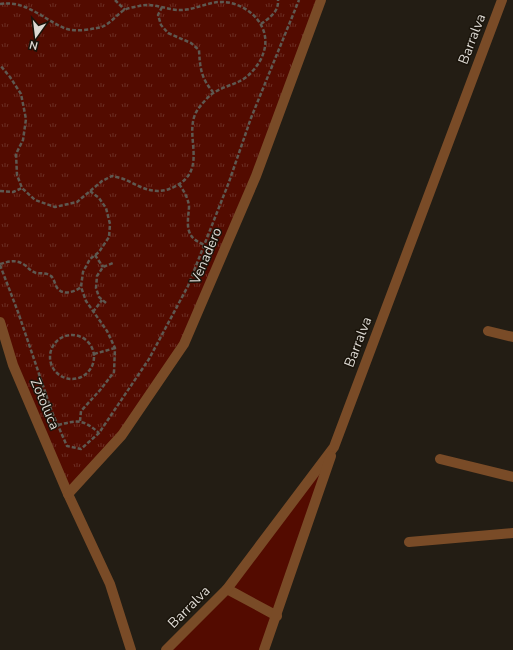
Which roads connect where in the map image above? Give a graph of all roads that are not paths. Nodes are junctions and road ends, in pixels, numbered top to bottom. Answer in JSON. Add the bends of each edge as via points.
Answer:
{"nodes":[{"id":1,"x":321,"y":0,"type":"edge"},
{"id":2,"x":502,"y":0,"type":"edge"},
{"id":3,"x":0,"y":322,"type":"edge"},
{"id":4,"x":488,"y":331,"type":"dead end"},
{"id":5,"x":513,"y":337,"type":"edge"},
{"id":6,"x":334,"y":447,"type":"junction"},
{"id":7,"x":440,"y":459,"type":"dead end"},
{"id":8,"x":513,"y":477,"type":"edge"},
{"id":9,"x":68,"y":494,"type":"junction"},
{"id":10,"x":513,"y":533,"type":"edge"},
{"id":11,"x":410,"y":542,"type":"dead end"},
{"id":12,"x":227,"y":589,"type":"junction"},
{"id":13,"x":277,"y":616,"type":"junction"},
{"id":14,"x":131,"y":650,"type":"edge"},
{"id":15,"x":166,"y":650,"type":"edge"},
{"id":16,"x":264,"y":650,"type":"edge"}],
"edges":[{"from":1,"to":9,"type":"street","name":"Venadero","via":[[256,176],[184,344],[122,435]]},
{"from":2,"to":6,"type":"street","name":"Barralva"},
{"from":3,"to":9,"type":"street","name":"Zotoluca","via":[[14,365]]},
{"from":4,"to":5,"type":"street"},
{"from":6,"to":12,"type":"street","name":"Barralva"},
{"from":6,"to":13,"type":"street"},
{"from":7,"to":8,"type":"street"},
{"from":9,"to":14,"type":"street","name":"Zotoluca","via":[[110,584]]},
{"from":10,"to":11,"type":"street"},
{"from":12,"to":13,"type":"street"},
{"from":12,"to":15,"type":"street","name":"Barralva"},
{"from":13,"to":16,"type":"street"}]}
